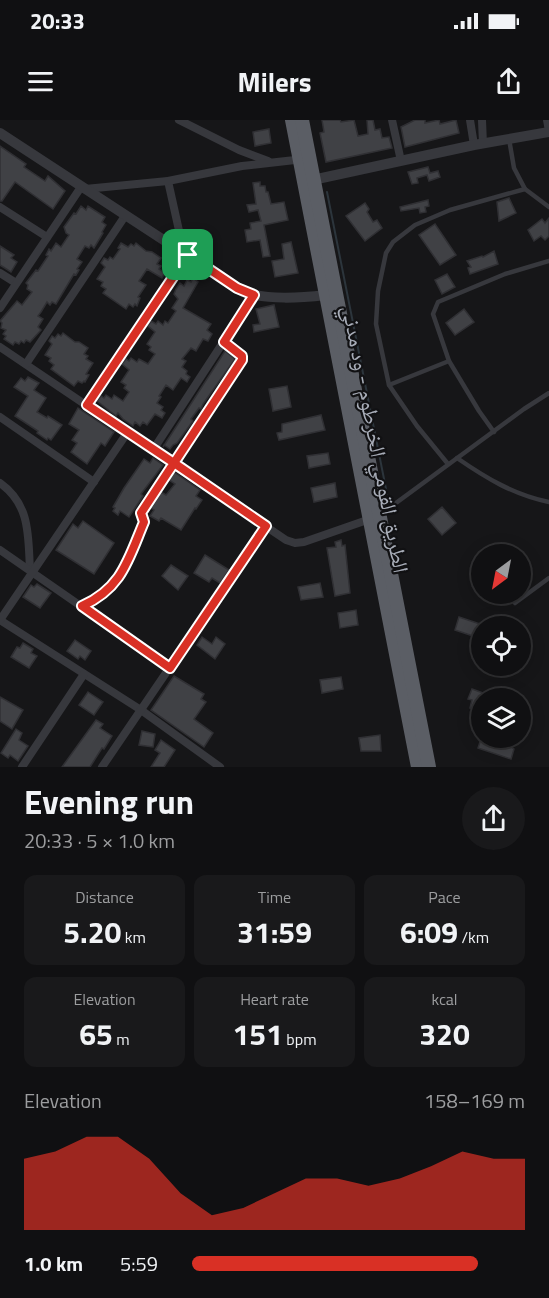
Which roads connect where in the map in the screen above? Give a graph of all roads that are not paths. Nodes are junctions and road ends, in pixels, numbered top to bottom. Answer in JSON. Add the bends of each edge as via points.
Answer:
{"nodes":[{"id":1,"x":179,"y":120,"type":"edge"},
{"id":2,"x":292,"y":120,"type":"edge"},
{"id":3,"x":302,"y":120,"type":"edge"},
{"id":4,"x":392,"y":120,"type":"edge"},
{"id":5,"x":470,"y":120,"type":"edge"},
{"id":6,"x":482,"y":120,"type":"edge"},
{"id":7,"x":547,"y":120,"type":"edge"},
{"id":8,"x":189,"y":122,"type":"edge"},
{"id":9,"x":549,"y":131,"type":"edge"},
{"id":10,"x":0,"y":133,"type":"edge"},
{"id":11,"x":509,"y":139,"type":"junction"},
{"id":12,"x":478,"y":145,"type":"junction"},
{"id":13,"x":304,"y":159,"type":"junction"},
{"id":14,"x":401,"y":161,"type":"junction"},
{"id":15,"x":272,"y":162,"type":"junction"},
{"id":16,"x":168,"y":181,"type":"junction"},
{"id":17,"x":308,"y":181,"type":"junction"},
{"id":18,"x":83,"y":188,"type":"junction"},
{"id":19,"x":525,"y":189,"type":"junction"},
{"id":20,"x":0,"y":207,"type":"edge"},
{"id":21,"x":549,"y":207,"type":"edge"},
{"id":22,"x":125,"y":216,"type":"junction"},
{"id":23,"x":46,"y":237,"type":"junction"},
{"id":24,"x":186,"y":254,"type":"junction"},
{"id":25,"x":549,"y":261,"type":"edge"},
{"id":26,"x":0,"y":273,"type":"edge"},
{"id":27,"x":16,"y":283,"type":"junction"},
{"id":28,"x":254,"y":295,"type":"junction"},
{"id":29,"x":326,"y":295,"type":"junction"},
{"id":30,"x":0,"y":308,"type":"edge"},
{"id":31,"x":224,"y":342,"type":"junction"},
{"id":32,"x":0,"y":347,"type":"edge"},
{"id":33,"x":449,"y":361,"type":"junction"},
{"id":34,"x":26,"y":364,"type":"junction"},
{"id":35,"x":389,"y":385,"type":"junction"},
{"id":36,"x":549,"y":393,"type":"edge"},
{"id":37,"x":87,"y":405,"type":"junction"},
{"id":38,"x":0,"y":417,"type":"edge"},
{"id":39,"x":494,"y":432,"type":"junction"},
{"id":40,"x":127,"y":433,"type":"junction"},
{"id":41,"x":153,"y":450,"type":"junction"},
{"id":42,"x":457,"y":458,"type":"junction"},
{"id":43,"x":174,"y":463,"type":"junction"},
{"id":44,"x":448,"y":464,"type":"junction"},
{"id":45,"x":94,"y":482,"type":"junction"},
{"id":46,"x":0,"y":483,"type":"edge"},
{"id":47,"x":549,"y":502,"type":"edge"},
{"id":48,"x":374,"y":517,"type":"junction"},
{"id":49,"x":266,"y":526,"type":"junction"},
{"id":50,"x":0,"y":550,"type":"edge"},
{"id":51,"x":32,"y":571,"type":"junction"},
{"id":52,"x":549,"y":578,"type":"edge"},
{"id":53,"x":531,"y":591,"type":"edge"},
{"id":54,"x":82,"y":606,"type":"junction"},
{"id":55,"x":0,"y":620,"type":"edge"},
{"id":56,"x":170,"y":668,"type":"junction"},
{"id":57,"x":84,"y":674,"type":"junction"},
{"id":58,"x":141,"y":710,"type":"junction"},
{"id":59,"x":22,"y":767,"type":"edge"},
{"id":60,"x":102,"y":767,"type":"edge"},
{"id":61,"x":220,"y":767,"type":"edge"},
{"id":62,"x":418,"y":767,"type":"edge"},
{"id":63,"x":429,"y":767,"type":"edge"}],
"edges":[{"from":1,"to":8,"type":"street"},
{"from":2,"to":13,"type":"highway","name":"الطريق القومي الخرطوم - ود مدني"},
{"from":3,"to":13,"type":"highway"},
{"from":4,"to":14,"type":"street"},
{"from":5,"to":12,"type":"street"},
{"from":6,"to":12,"type":"street"},
{"from":7,"to":9,"type":"street"},
{"from":8,"to":15,"type":"street","via":[[239,150]]},
{"from":9,"to":11,"type":"street"},
{"from":10,"to":18,"type":"street"},
{"from":11,"to":12,"type":"street"},
{"from":11,"to":19,"type":"lane","via":[[514,168]]},
{"from":12,"to":14,"type":"street"},
{"from":13,"to":15,"type":"street"},
{"from":13,"to":17,"type":"highway","name":"الطريق القومي الخرطوم - ود مدني"},
{"from":14,"to":17,"type":"street"},
{"from":15,"to":16,"type":"street"},
{"from":16,"to":18,"type":"street"},
{"from":16,"to":24,"type":"street"},
{"from":17,"to":29,"type":"highway","name":"الطريق القومي الخرطوم - ود مدني"},
{"from":17,"to":48,"type":"highway","name":"الطريق القومي الخرطوم - ود مدني"},
{"from":18,"to":22,"type":"street"},
{"from":18,"to":23,"type":"street"},
{"from":19,"to":21,"type":"lane"},
{"from":19,"to":35,"type":"lane","via":[[450,210],[415,225],[388,248],[378,291],[376,324]]},
{"from":20,"to":23,"type":"street"},
{"from":22,"to":24,"type":"street"},
{"from":22,"to":34,"type":"street"},
{"from":23,"to":27,"type":"street"},
{"from":24,"to":28,"type":"street"},
{"from":24,"to":37,"type":"street"},
{"from":25,"to":33,"type":"lane","via":[[505,274],[438,302],[433,314]]},
{"from":26,"to":27,"type":"street"},
{"from":27,"to":30,"type":"street"},
{"from":28,"to":29,"type":"street"},
{"from":28,"to":31,"type":"street"},
{"from":29,"to":48,"type":"highway","name":"الطريق القومي الخرطوم - ود مدني"},
{"from":31,"to":41,"type":"street"},
{"from":31,"to":43,"type":"street","via":[[242,360]]},
{"from":32,"to":34,"type":"street"},
{"from":33,"to":35,"type":"lane"},
{"from":33,"to":39,"type":"lane"},
{"from":34,"to":37,"type":"street"},
{"from":35,"to":44,"type":"lane"},
{"from":36,"to":39,"type":"lane"},
{"from":37,"to":40,"type":"street"},
{"from":38,"to":45,"type":"street"},
{"from":39,"to":42,"type":"lane"},
{"from":40,"to":41,"type":"street"},
{"from":40,"to":45,"type":"street"},
{"from":41,"to":43,"type":"street"},
{"from":42,"to":44,"type":"lane"},
{"from":42,"to":47,"type":"lane","via":[[492,482]]},
{"from":43,"to":49,"type":"street"},
{"from":43,"to":54,"type":"street","via":[[141,513],[144,522],[124,570],[105,594]]},
{"from":44,"to":48,"type":"lane"},
{"from":45,"to":51,"type":"street"},
{"from":46,"to":51,"type":"street","via":[[15,495],[25,518]]},
{"from":48,"to":49,"type":"street","via":[[295,543]]},
{"from":48,"to":62,"type":"highway","name":"الطريق القومي الخرطوم - ود مدني"},
{"from":48,"to":63,"type":"highway","name":"الطريق القومي الخرطوم - ود مدني"},
{"from":49,"to":56,"type":"street"},
{"from":50,"to":51,"type":"street"},
{"from":51,"to":54,"type":"street"},
{"from":51,"to":55,"type":"street"},
{"from":52,"to":53,"type":"lane"},
{"from":54,"to":56,"type":"street"},
{"from":55,"to":57,"type":"street"},
{"from":56,"to":58,"type":"street"},
{"from":57,"to":58,"type":"street"},
{"from":57,"to":59,"type":"street"},
{"from":58,"to":60,"type":"street"},
{"from":58,"to":61,"type":"street"}]}
